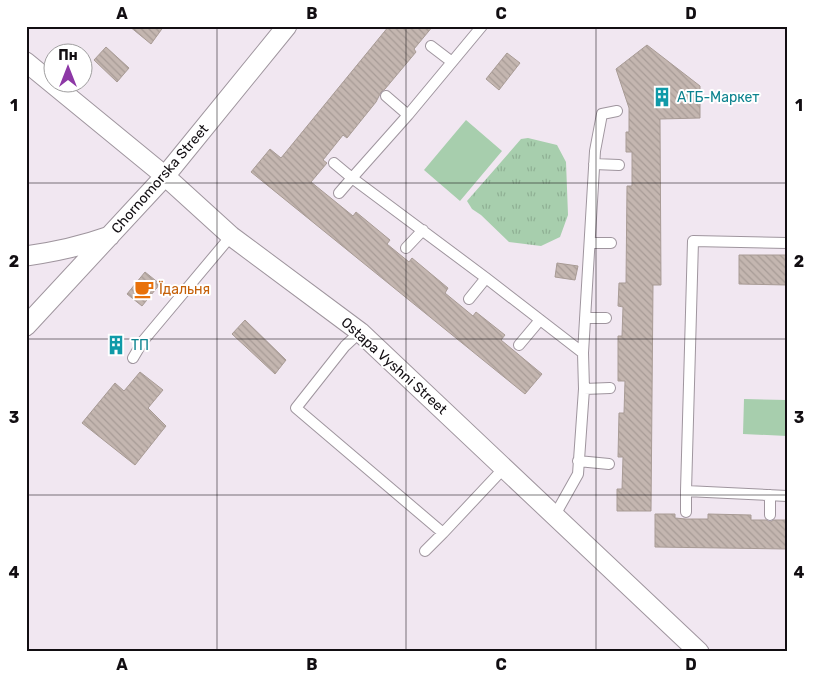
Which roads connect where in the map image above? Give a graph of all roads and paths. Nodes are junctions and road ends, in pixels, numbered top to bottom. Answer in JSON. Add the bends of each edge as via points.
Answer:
{"nodes":[{"id":1,"x":287,"y":26,"type":"edge"},
{"id":2,"x":482,"y":26,"type":"edge"},
{"id":3,"x":431,"y":46,"type":"dead end"},
{"id":4,"x":26,"y":62,"type":"edge"},
{"id":5,"x":452,"y":62,"type":"junction"},
{"id":6,"x":386,"y":96,"type":"dead end"},
{"id":7,"x":618,"y":111,"type":"dead end"},
{"id":8,"x":408,"y":115,"type":"junction"},
{"id":9,"x":334,"y":163,"type":"dead end"},
{"id":10,"x":594,"y":164,"type":"junction"},
{"id":11,"x":619,"y":165,"type":"dead end"},
{"id":12,"x":165,"y":176,"type":"junction"},
{"id":13,"x":352,"y":178,"type":"junction"},
{"id":14,"x":339,"y":193,"type":"dead end"},
{"id":15,"x":423,"y":230,"type":"junction"},
{"id":16,"x":112,"y":235,"type":"junction"},
{"id":17,"x":231,"y":236,"type":"junction"},
{"id":18,"x":590,"y":243,"type":"junction"},
{"id":19,"x":611,"y":243,"type":"dead end"},
{"id":20,"x":787,"y":243,"type":"edge"},
{"id":21,"x":406,"y":248,"type":"dead end"},
{"id":22,"x":26,"y":256,"type":"edge"},
{"id":23,"x":486,"y":278,"type":"junction"},
{"id":24,"x":468,"y":299,"type":"dead end"},
{"id":25,"x":585,"y":318,"type":"junction"},
{"id":26,"x":606,"y":318,"type":"dead end"},
{"id":27,"x":540,"y":320,"type":"junction"},
{"id":28,"x":26,"y":326,"type":"edge"},
{"id":29,"x":360,"y":332,"type":"junction"},
{"id":30,"x":519,"y":345,"type":"dead end"},
{"id":31,"x":583,"y":353,"type":"junction"},
{"id":32,"x":132,"y":358,"type":"dead end"},
{"id":33,"x":610,"y":388,"type":"dead end"},
{"id":34,"x":584,"y":389,"type":"junction"},
{"id":35,"x":578,"y":462,"type":"junction"},
{"id":36,"x":609,"y":464,"type":"dead end"},
{"id":37,"x":505,"y":467,"type":"junction"},
{"id":38,"x":686,"y":491,"type":"junction"},
{"id":39,"x":770,"y":495,"type":"junction"},
{"id":40,"x":787,"y":496,"type":"edge"},
{"id":41,"x":686,"y":512,"type":"dead end"},
{"id":42,"x":555,"y":514,"type":"junction"},
{"id":43,"x":770,"y":514,"type":"dead end"},
{"id":44,"x":443,"y":533,"type":"junction"},
{"id":45,"x":425,"y":551,"type":"dead end"},
{"id":46,"x":699,"y":652,"type":"edge"}],
"edges":[{"from":1,"to":12,"type":"street","name":"Chornomorska Street"},
{"from":2,"to":5,"type":"lane"},
{"from":3,"to":5,"type":"lane"},
{"from":4,"to":12,"type":"street","name":"Ostapa Vyshni Street"},
{"from":5,"to":8,"type":"lane"},
{"from":6,"to":8,"type":"lane"},
{"from":7,"to":10,"type":"lane","via":[[602,114]]},
{"from":8,"to":13,"type":"lane"},
{"from":9,"to":13,"type":"lane"},
{"from":10,"to":11,"type":"lane"},
{"from":10,"to":18,"type":"lane"},
{"from":12,"to":16,"type":"street","name":"Chornomorska Street"},
{"from":12,"to":17,"type":"street","name":"Ostapa Vyshni Street"},
{"from":13,"to":14,"type":"lane"},
{"from":13,"to":15,"type":"lane"},
{"from":15,"to":21,"type":"lane"},
{"from":15,"to":23,"type":"lane"},
{"from":16,"to":22,"type":"street","via":[[89,244]]},
{"from":16,"to":28,"type":"street","name":"Chornomorska Street"},
{"from":17,"to":29,"type":"street","name":"Ostapa Vyshni Street"},
{"from":17,"to":32,"type":"lane"},
{"from":18,"to":19,"type":"lane"},
{"from":18,"to":25,"type":"lane"},
{"from":20,"to":38,"type":"lane","via":[[693,241]]},
{"from":23,"to":24,"type":"lane"},
{"from":23,"to":27,"type":"lane"},
{"from":25,"to":26,"type":"lane"},
{"from":25,"to":31,"type":"lane"},
{"from":27,"to":30,"type":"lane"},
{"from":27,"to":31,"type":"lane"},
{"from":29,"to":37,"type":"street","name":"Ostapa Vyshni Street"},
{"from":29,"to":44,"type":"lane","via":[[296,408]]},
{"from":31,"to":34,"type":"lane"},
{"from":33,"to":34,"type":"lane"},
{"from":34,"to":35,"type":"lane"},
{"from":35,"to":36,"type":"lane"},
{"from":35,"to":42,"type":"lane","via":[[578,474]]},
{"from":37,"to":42,"type":"street","name":"Ostapa Vyshni Street"},
{"from":37,"to":44,"type":"lane"},
{"from":38,"to":39,"type":"lane"},
{"from":38,"to":41,"type":"lane"},
{"from":39,"to":40,"type":"lane"},
{"from":39,"to":43,"type":"lane"},
{"from":42,"to":46,"type":"street","name":"Ostapa Vyshni Street"},
{"from":44,"to":45,"type":"lane"}]}
